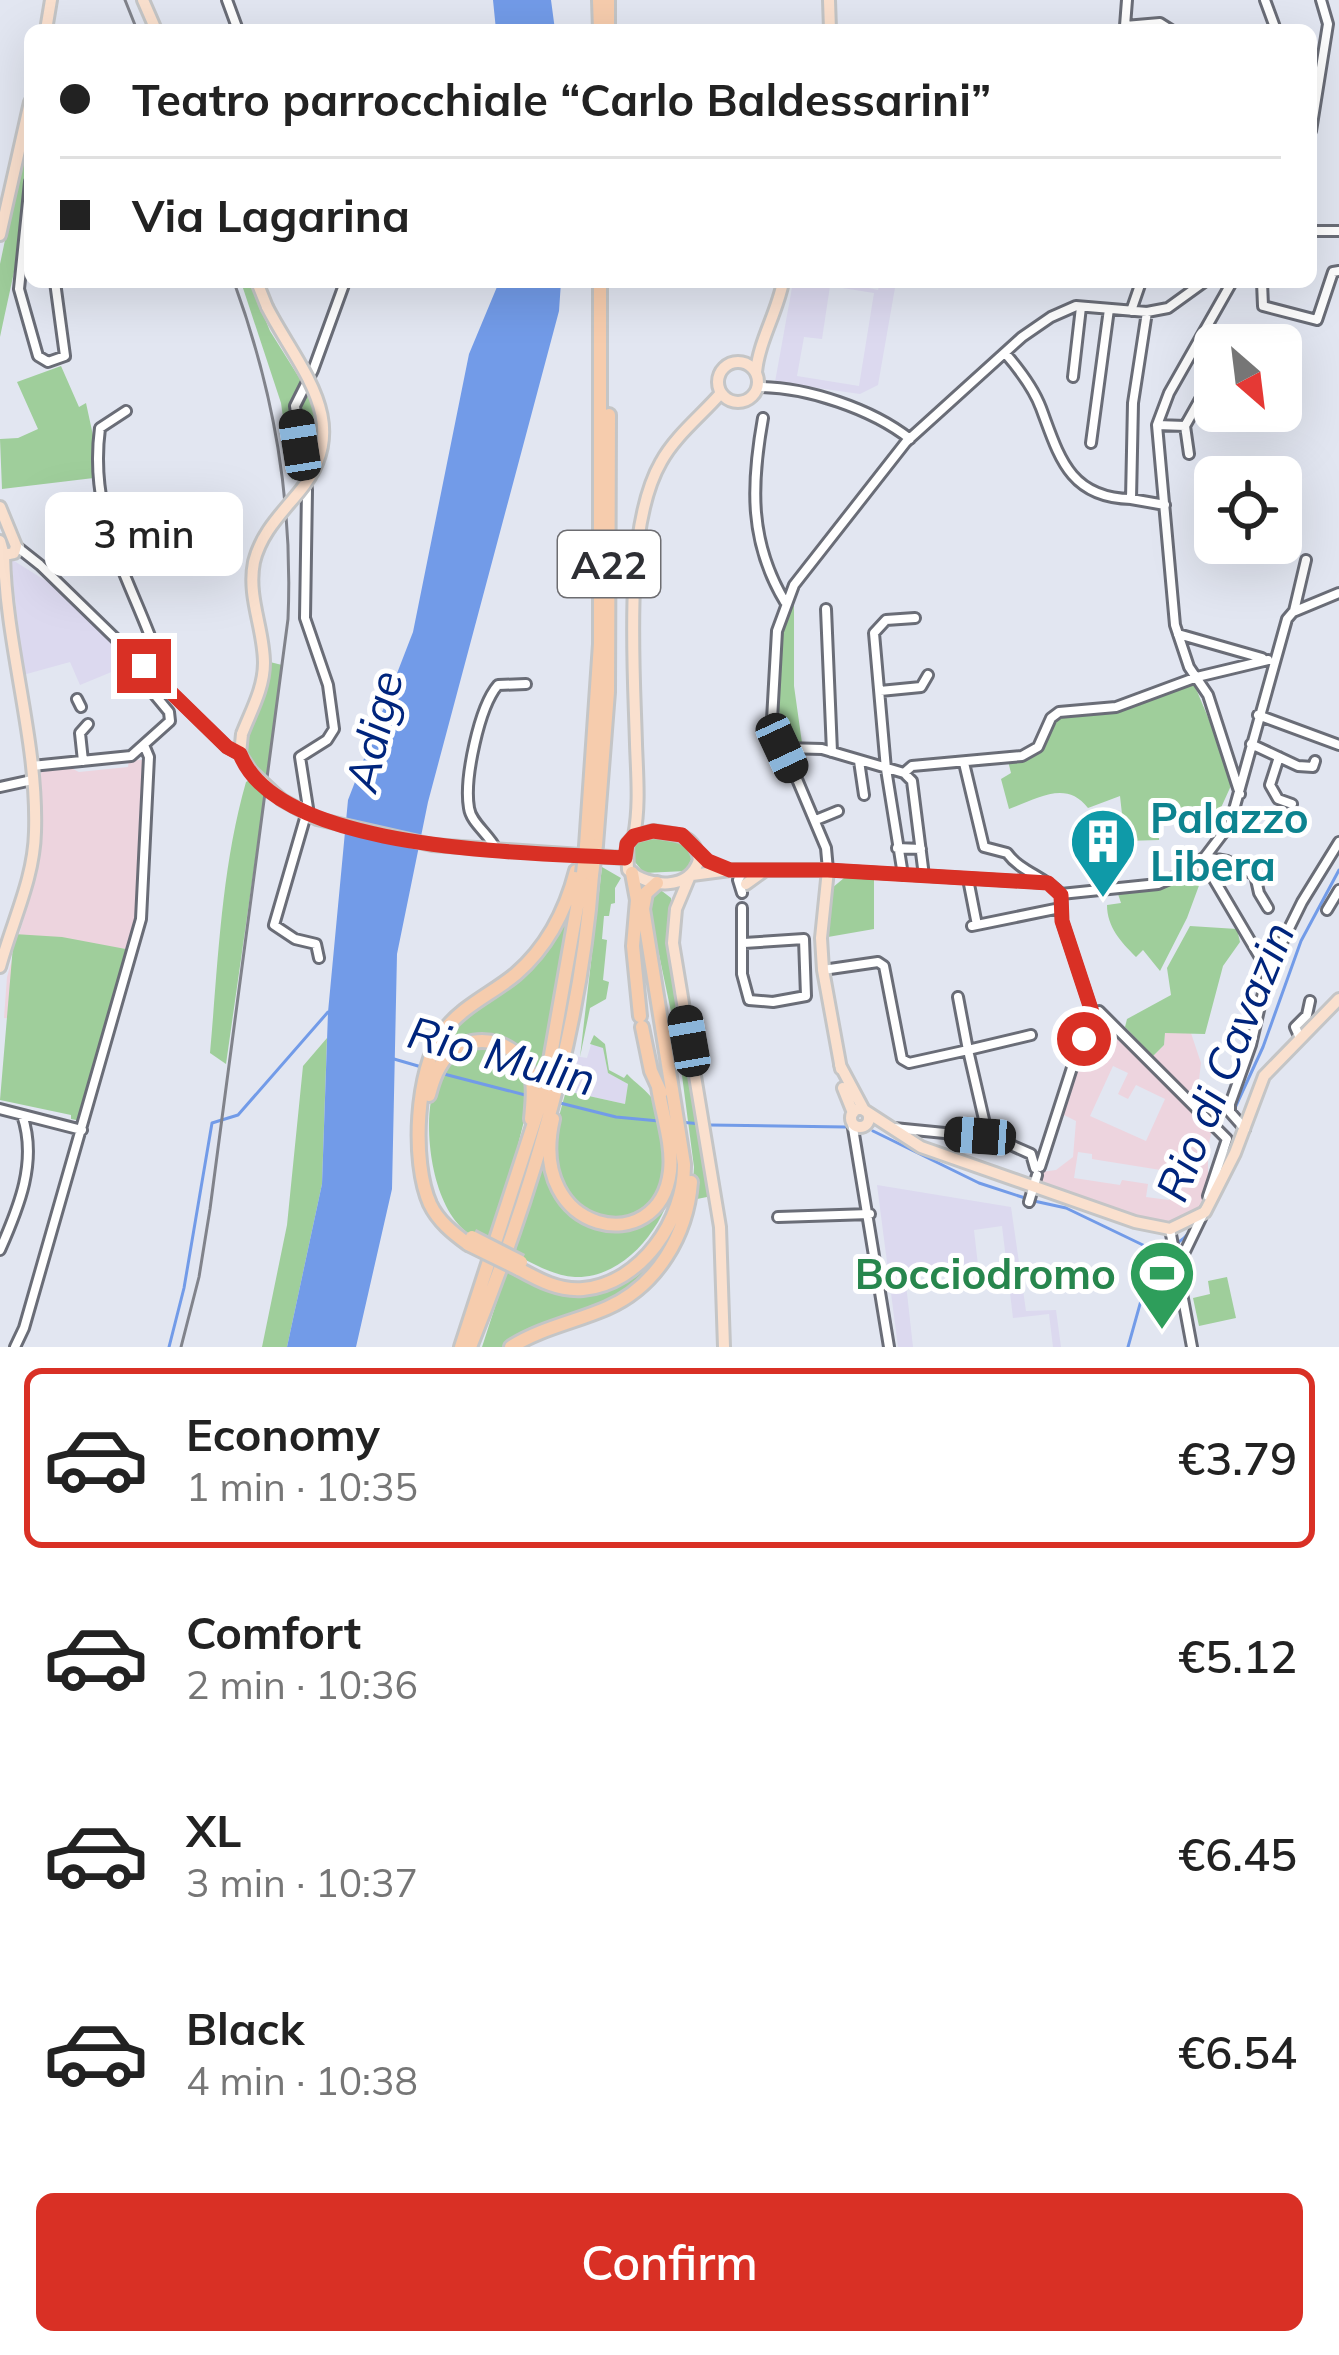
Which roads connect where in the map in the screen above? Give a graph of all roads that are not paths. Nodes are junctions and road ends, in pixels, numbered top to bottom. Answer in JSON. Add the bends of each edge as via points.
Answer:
{"nodes":[{"id":1,"x":1321,"y":0,"type":"edge"},
{"id":2,"x":1317,"y":83,"type":"edge"},
{"id":3,"x":24,"y":129,"type":"edge"},
{"id":4,"x":0,"y":235,"type":"edge"},
{"id":5,"x":24,"y":240,"type":"edge"},
{"id":6,"x":1339,"y":272,"type":"edge"},
{"id":7,"x":56,"y":288,"type":"edge"},
{"id":8,"x":259,"y":288,"type":"edge"},
{"id":9,"x":343,"y":288,"type":"edge"},
{"id":10,"x":604,"y":288,"type":"edge"},
{"id":11,"x":604,"y":288,"type":"edge"},
{"id":12,"x":781,"y":288,"type":"edge"},
{"id":13,"x":1139,"y":288,"type":"edge"},
{"id":14,"x":1196,"y":288,"type":"edge"},
{"id":15,"x":1229,"y":288,"type":"edge"},
{"id":16,"x":1262,"y":288,"type":"edge"},
{"id":17,"x":1082,"y":307,"type":"junction"},
{"id":18,"x":1109,"y":309,"type":"junction"},
{"id":19,"x":1131,"y":311,"type":"junction"},
{"id":20,"x":1147,"y":312,"type":"junction"},
{"id":21,"x":1005,"y":353,"type":"junction"},
{"id":22,"x":752,"y":368,"type":"junction"},
{"id":23,"x":1073,"y":377,"type":"dead end"},
{"id":24,"x":758,"y":387,"type":"junction"},
{"id":25,"x":725,"y":397,"type":"junction"},
{"id":26,"x":1194,"y":410,"type":"edge"},
{"id":27,"x":126,"y":411,"type":"dead end"},
{"id":28,"x":763,"y":418,"type":"dead end"},
{"id":29,"x":1157,"y":425,"type":"junction"},
{"id":30,"x":1185,"y":426,"type":"junction"},
{"id":31,"x":910,"y":439,"type":"junction"},
{"id":32,"x":1091,"y":443,"type":"dead end"},
{"id":33,"x":1189,"y":454,"type":"dead end"},
{"id":34,"x":1131,"y":499,"type":"junction"},
{"id":35,"x":1165,"y":505,"type":"junction"},
{"id":36,"x":0,"y":507,"type":"edge"},
{"id":37,"x":0,"y":541,"type":"edge"},
{"id":38,"x":16,"y":546,"type":"junction"},
{"id":39,"x":4,"y":555,"type":"junction"},
{"id":40,"x":1306,"y":560,"type":"dead end"},
{"id":41,"x":1339,"y":593,"type":"edge"},
{"id":42,"x":786,"y":603,"type":"junction"},
{"id":43,"x":826,"y":609,"type":"dead end"},
{"id":44,"x":1293,"y":612,"type":"junction"},
{"id":45,"x":916,"y":618,"type":"dead end"},
{"id":46,"x":1177,"y":633,"type":"junction"},
{"id":47,"x":1271,"y":661,"type":"junction"},
{"id":48,"x":928,"y":675,"type":"dead end"},
{"id":49,"x":155,"y":677,"type":"junction"},
{"id":50,"x":1197,"y":677,"type":"junction"},
{"id":51,"x":526,"y":684,"type":"dead end"},
{"id":52,"x":880,"y":691,"type":"junction"},
{"id":53,"x":1258,"y":715,"type":"junction"},
{"id":54,"x":88,"y":724,"type":"dead end"},
{"id":55,"x":147,"y":742,"type":"junction"},
{"id":56,"x":1251,"y":744,"type":"junction"},
{"id":57,"x":1339,"y":745,"type":"edge"},
{"id":58,"x":782,"y":748,"type":"junction"},
{"id":59,"x":832,"y":752,"type":"junction"},
{"id":60,"x":240,"y":754,"type":"junction"},
{"id":61,"x":1279,"y":757,"type":"junction"},
{"id":62,"x":860,"y":760,"type":"junction"},
{"id":63,"x":83,"y":761,"type":"junction"},
{"id":64,"x":1315,"y":761,"type":"dead end"},
{"id":65,"x":964,"y":764,"type":"junction"},
{"id":66,"x":31,"y":766,"type":"junction"},
{"id":67,"x":886,"y":770,"type":"junction"},
{"id":68,"x":904,"y":772,"type":"junction"},
{"id":69,"x":32,"y":781,"type":"junction"},
{"id":70,"x":0,"y":787,"type":"edge"},
{"id":71,"x":1240,"y":794,"type":"junction"},
{"id":72,"x":638,"y":795,"type":"junction"},
{"id":73,"x":864,"y":795,"type":"dead end"},
{"id":74,"x":1292,"y":804,"type":"dead end"},
{"id":75,"x":838,"y":811,"type":"dead end"},
{"id":76,"x":304,"y":814,"type":"junction"},
{"id":77,"x":817,"y":817,"type":"junction"},
{"id":78,"x":653,"y":831,"type":"junction"},
{"id":79,"x":634,"y":836,"type":"junction"},
{"id":80,"x":1339,"y":842,"type":"edge"},
{"id":81,"x":587,"y":846,"type":"junction"},
{"id":82,"x":897,"y":848,"type":"junction"},
{"id":83,"x":921,"y":849,"type":"junction"},
{"id":84,"x":496,"y":850,"type":"junction"},
{"id":85,"x":698,"y":852,"type":"junction"},
{"id":86,"x":1205,"y":857,"type":"junction"},
{"id":87,"x":625,"y":858,"type":"junction"},
{"id":88,"x":727,"y":870,"type":"junction"},
{"id":89,"x":744,"y":870,"type":"junction"},
{"id":90,"x":766,"y":870,"type":"junction"},
{"id":91,"x":828,"y":870,"type":"junction"},
{"id":92,"x":584,"y":873,"type":"junction"},
{"id":93,"x":632,"y":873,"type":"junction"},
{"id":94,"x":903,"y":875,"type":"junction"},
{"id":95,"x":690,"y":876,"type":"junction"},
{"id":96,"x":924,"y":876,"type":"junction"},
{"id":97,"x":968,"y":879,"type":"junction"},
{"id":98,"x":661,"y":882,"type":"junction"},
{"id":99,"x":1048,"y":883,"type":"junction"},
{"id":100,"x":742,"y":888,"type":"junction"},
{"id":101,"x":1339,"y":890,"type":"edge"},
{"id":102,"x":1061,"y":895,"type":"junction"},
{"id":103,"x":742,"y":908,"type":"dead end"},
{"id":104,"x":1060,"y":908,"type":"junction"},
{"id":105,"x":1268,"y":908,"type":"dead end"},
{"id":106,"x":676,"y":909,"type":"junction"},
{"id":107,"x":1327,"y":910,"type":"dead end"},
{"id":108,"x":745,"y":943,"type":"junction"},
{"id":109,"x":320,"y":958,"type":"dead end"},
{"id":110,"x":0,"y":967,"type":"edge"},
{"id":111,"x":823,"y":970,"type":"junction"},
{"id":112,"x":1268,"y":971,"type":"junction"},
{"id":113,"x":958,"y":997,"type":"dead end"},
{"id":114,"x":1339,"y":999,"type":"edge"},
{"id":115,"x":1310,"y":1001,"type":"dead end"},
{"id":116,"x":1092,"y":1012,"type":"junction"},
{"id":117,"x":1031,"y":1035,"type":"dead end"},
{"id":118,"x":1300,"y":1038,"type":"junction"},
{"id":119,"x":968,"y":1051,"type":"junction"},
{"id":120,"x":431,"y":1072,"type":"junction"},
{"id":121,"x":548,"y":1090,"type":"junction"},
{"id":122,"x":0,"y":1109,"type":"edge"},
{"id":123,"x":544,"y":1109,"type":"junction"},
{"id":124,"x":22,"y":1114,"type":"junction"},
{"id":125,"x":860,"y":1119,"type":"junction"},
{"id":126,"x":892,"y":1128,"type":"junction"},
{"id":127,"x":1245,"y":1129,"type":"junction"},
{"id":128,"x":82,"y":1130,"type":"junction"},
{"id":129,"x":676,"y":1132,"type":"junction"},
{"id":130,"x":988,"y":1137,"type":"junction"},
{"id":131,"x":1034,"y":1183,"type":"junction"},
{"id":132,"x":1205,"y":1212,"type":"junction"},
{"id":133,"x":869,"y":1214,"type":"junction"},
{"id":134,"x":778,"y":1217,"type":"dead end"},
{"id":135,"x":1174,"y":1228,"type":"junction"},
{"id":136,"x":0,"y":1250,"type":"edge"},
{"id":137,"x":1177,"y":1268,"type":"junction"},
{"id":138,"x":15,"y":1347,"type":"edge"},
{"id":139,"x":461,"y":1347,"type":"edge"},
{"id":140,"x":470,"y":1347,"type":"edge"},
{"id":141,"x":512,"y":1347,"type":"edge"},
{"id":142,"x":724,"y":1347,"type":"edge"},
{"id":143,"x":889,"y":1347,"type":"edge"},
{"id":144,"x":1192,"y":1347,"type":"edge"}],
"edges":[{"from":1,"to":2,"type":"street","via":[[1328,24]]},
{"from":3,"to":4,"type":"main road"},
{"from":5,"to":7,"type":"street","via":[[19,289],[36,352],[47,362],[65,356]]},
{"from":6,"to":16,"type":"street","via":[[1317,320],[1263,306]]},
{"from":8,"to":60,"type":"main road","bridge":true,"via":[[312,382],[322,443],[312,476],[270,527],[255,560],[264,668]]},
{"from":9,"to":76,"type":"street","via":[[295,406],[307,490],[304,618],[334,722],[327,740],[301,757]]},
{"from":10,"to":81,"type":"highway","number":"A22","via":[[600,644]]},
{"from":11,"to":81,"type":"highway","number":"A22","via":[[609,659]]},
{"from":12,"to":22,"type":"main road"},
{"from":13,"to":19,"type":"street"},
{"from":14,"to":20,"type":"street"},
{"from":15,"to":29,"type":"street"},
{"from":17,"to":18,"type":"street"},
{"from":17,"to":21,"type":"street","via":[[1051,317]]},
{"from":17,"to":23,"type":"street"},
{"from":18,"to":19,"type":"street"},
{"from":18,"to":32,"type":"street"},
{"from":19,"to":20,"type":"street"},
{"from":20,"to":34,"type":"street","via":[[1133,403]]},
{"from":21,"to":31,"type":"street"},
{"from":21,"to":34,"type":"street","via":[[1070,471],[1105,499]]},
{"from":22,"to":24,"type":"main road"},
{"from":22,"to":25,"type":"main road","via":[[735,362],[723,369]]},
{"from":24,"to":25,"type":"main road","via":[[747,401]]},
{"from":24,"to":31,"type":"street","via":[[859,410]]},
{"from":25,"to":72,"type":"main road","via":[[660,463],[641,521]]},
{"from":26,"to":30,"type":"street"},
{"from":27,"to":49,"type":"street","via":[[100,428],[101,490],[117,562],[159,660]]},
{"from":28,"to":42,"type":"street","via":[[754,512],[771,579]]},
{"from":29,"to":30,"type":"street"},
{"from":29,"to":35,"type":"street"},
{"from":30,"to":33,"type":"street"},
{"from":31,"to":42,"type":"street"},
{"from":34,"to":35,"type":"street"},
{"from":35,"to":46,"type":"street"},
{"from":36,"to":38,"type":"main road"},
{"from":37,"to":39,"type":"main road"},
{"from":38,"to":39,"type":"main road"},
{"from":38,"to":49,"type":"street"},
{"from":39,"to":66,"type":"main road"},
{"from":40,"to":44,"type":"street"},
{"from":41,"to":44,"type":"street"},
{"from":42,"to":58,"type":"street","via":[[772,686]]},
{"from":43,"to":59,"type":"street"},
{"from":44,"to":47,"type":"street"},
{"from":45,"to":52,"type":"street","via":[[886,620],[874,633]]},
{"from":46,"to":47,"type":"street"},
{"from":46,"to":50,"type":"street"},
{"from":47,"to":50,"type":"street"},
{"from":47,"to":53,"type":"street"},
{"from":48,"to":52,"type":"street","via":[[921,687]]},
{"from":49,"to":55,"type":"street","via":[[150,688],[170,721]]},
{"from":49,"to":60,"type":"street"},
{"from":50,"to":65,"type":"street","via":[[1116,707],[1058,712],[1031,752]]},
{"from":50,"to":71,"type":"street"},
{"from":51,"to":84,"type":"street","via":[[498,685],[491,693],[474,746],[469,808]]},
{"from":52,"to":67,"type":"street"},
{"from":53,"to":56,"type":"street"},
{"from":53,"to":57,"type":"street"},
{"from":54,"to":63,"type":"street","via":[[80,733]]},
{"from":55,"to":63,"type":"street","via":[[131,756]]},
{"from":55,"to":128,"type":"street","via":[[141,919]]},
{"from":56,"to":61,"type":"street"},
{"from":56,"to":71,"type":"street"},
{"from":58,"to":59,"type":"street"},
{"from":58,"to":77,"type":"street"},
{"from":59,"to":62,"type":"street"},
{"from":60,"to":76,"type":"main road","bridge":true},
{"from":61,"to":64,"type":"street","via":[[1298,766]]},
{"from":61,"to":74,"type":"street","via":[[1270,785]]},
{"from":62,"to":67,"type":"street"},
{"from":62,"to":73,"type":"street"},
{"from":63,"to":66,"type":"street"},
{"from":65,"to":68,"type":"street"},
{"from":65,"to":99,"type":"street","via":[[984,847],[1007,853]]},
{"from":66,"to":69,"type":"main road"},
{"from":67,"to":68,"type":"street"},
{"from":67,"to":82,"type":"street"},
{"from":68,"to":83,"type":"street"},
{"from":69,"to":70,"type":"street"},
{"from":69,"to":110,"type":"main road","via":[[31,871]]},
{"from":71,"to":86,"type":"street"},
{"from":72,"to":78,"type":"main road"},
{"from":72,"to":79,"type":"main road"},
{"from":75,"to":77,"type":"street"},
{"from":76,"to":84,"type":"main road","via":[[432,845]]},
{"from":76,"to":109,"type":"street","via":[[274,926],[316,944]]},
{"from":77,"to":91,"type":"street"},
{"from":78,"to":79,"type":"main road"},
{"from":78,"to":85,"type":"main road","via":[[682,835]]},
{"from":79,"to":87,"type":"main road"},
{"from":80,"to":112,"type":"street"},
{"from":81,"to":92,"type":"highway","number":"A22","bridge":true},
{"from":82,"to":83,"type":"street"},
{"from":82,"to":94,"type":"street"},
{"from":83,"to":96,"type":"street"},
{"from":84,"to":87,"type":"main road"},
{"from":85,"to":88,"type":"main road"},
{"from":85,"to":95,"type":"main road"},
{"from":86,"to":102,"type":"street","via":[[1158,884]]},
{"from":86,"to":105,"type":"street","via":[[1255,875]]},
{"from":86,"to":112,"type":"street"},
{"from":87,"to":93,"type":"main road"},
{"from":88,"to":89,"type":"main road"},
{"from":88,"to":95,"type":"main road"},
{"from":88,"to":100,"type":"main road"},
{"from":89,"to":90,"type":"main road"},
{"from":89,"to":100,"type":"street"},
{"from":90,"to":91,"type":"main road"},
{"from":90,"to":100,"type":"main road"},
{"from":91,"to":94,"type":"street"},
{"from":91,"to":111,"type":"main road"},
{"from":92,"to":120,"type":"highway","via":[[537,953],[460,1013],[433,1048]]},
{"from":92,"to":121,"type":"highway","number":"A22"},
{"from":92,"to":121,"type":"highway","number":"A22","via":[[581,970]]},
{"from":93,"to":98,"type":"main road"},
{"from":93,"to":129,"type":"highway","via":[[641,1022]]},
{"from":94,"to":96,"type":"street"},
{"from":95,"to":98,"type":"main road"},
{"from":95,"to":106,"type":"main road"},
{"from":96,"to":97,"type":"street"},
{"from":97,"to":99,"type":"street"},
{"from":97,"to":104,"type":"street","via":[[975,926]]},
{"from":98,"to":106,"type":"main road"},
{"from":98,"to":129,"type":"highway","via":[[646,892],[643,909]]},
{"from":99,"to":102,"type":"street"},
{"from":101,"to":107,"type":"street"},
{"from":102,"to":104,"type":"street"},
{"from":103,"to":108,"type":"street"},
{"from":104,"to":116,"type":"street"},
{"from":106,"to":142,"type":"main road","via":[[674,955],[720,1227]]},
{"from":108,"to":108,"type":"street","via":[[749,1000],[806,996],[804,939]]},
{"from":111,"to":119,"type":"street","via":[[884,966],[909,1064]]},
{"from":111,"to":125,"type":"main road","via":[[842,1085]]},
{"from":112,"to":127,"type":"street","via":[[1230,1112]]},
{"from":113,"to":119,"type":"street"},
{"from":114,"to":118,"type":"main road"},
{"from":115,"to":118,"type":"street","via":[[1295,1027]]},
{"from":116,"to":131,"type":"street"},
{"from":116,"to":132,"type":"street","via":[[1106,1015],[1223,1136]]},
{"from":117,"to":119,"type":"street"},
{"from":118,"to":127,"type":"main road","via":[[1264,1076]]},
{"from":119,"to":130,"type":"street"},
{"from":120,"to":121,"type":"highway","via":[[459,1047],[490,1041],[520,1057]]},
{"from":120,"to":129,"type":"highway","bridge":true,"via":[[420,1133],[425,1191],[440,1220],[553,1285],[582,1289],[615,1279],[664,1233],[679,1205],[684,1164]]},
{"from":121,"to":123,"type":"highway","number":"A22"},
{"from":122,"to":124,"type":"street"},
{"from":123,"to":129,"type":"highway","via":[[558,1191],[574,1212],[606,1225],[640,1216],[664,1192]]},
{"from":123,"to":139,"type":"highway","number":"A22"},
{"from":123,"to":140,"type":"highway","number":"A22","via":[[531,1173]]},
{"from":124,"to":128,"type":"street"},
{"from":124,"to":136,"type":"street","via":[[25,1176]]},
{"from":125,"to":126,"type":"main road"},
{"from":125,"to":133,"type":"street"},
{"from":126,"to":130,"type":"street"},
{"from":126,"to":131,"type":"main road","via":[[921,1147]]},
{"from":127,"to":132,"type":"main road"},
{"from":128,"to":138,"type":"street"},
{"from":129,"to":141,"type":"highway","via":[[691,1168],[690,1199],[656,1271],[615,1304]]},
{"from":130,"to":131,"type":"street","via":[[1031,1154]]},
{"from":131,"to":135,"type":"main road","via":[[1135,1222]]},
{"from":132,"to":135,"type":"main road"},
{"from":132,"to":137,"type":"street"},
{"from":133,"to":134,"type":"street"},
{"from":133,"to":143,"type":"street"},
{"from":135,"to":137,"type":"street"},
{"from":137,"to":144,"type":"street"}]}
